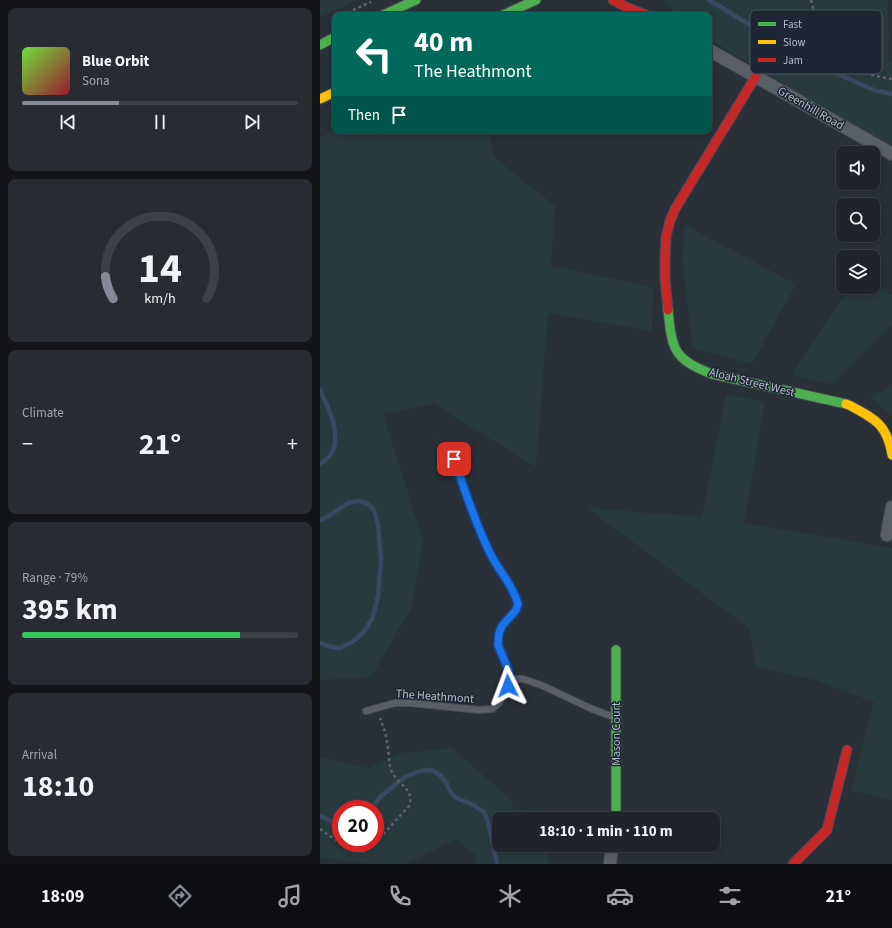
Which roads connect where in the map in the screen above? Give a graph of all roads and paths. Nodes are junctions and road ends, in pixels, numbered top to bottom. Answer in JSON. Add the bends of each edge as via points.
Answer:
{"nodes":[{"id":1,"x":375,"y":0,"type":"edge"},
{"id":2,"x":416,"y":0,"type":"edge"},
{"id":3,"x":536,"y":0,"type":"edge"},
{"id":4,"x":613,"y":0,"type":"edge"},
{"id":5,"x":631,"y":0,"type":"edge"},
{"id":6,"x":811,"y":0,"type":"edge"},
{"id":7,"x":814,"y":10,"type":"edge"},
{"id":8,"x":349,"y":12,"type":"edge"},
{"id":9,"x":390,"y":12,"type":"edge"},
{"id":10,"x":510,"y":12,"type":"edge"},
{"id":11,"x":638,"y":12,"type":"edge"},
{"id":12,"x":641,"y":12,"type":"edge"},
{"id":13,"x":332,"y":39,"type":"edge"},
{"id":14,"x":320,"y":45,"type":"edge"},
{"id":15,"x":712,"y":52,"type":"edge"},
{"id":16,"x":750,"y":73,"type":"edge"},
{"id":17,"x":752,"y":74,"type":"edge"},
{"id":18,"x":868,"y":74,"type":"edge"},
{"id":19,"x":756,"y":76,"type":"junction"},
{"id":20,"x":892,"y":79,"type":"edge"},
{"id":21,"x":332,"y":93,"type":"edge"},
{"id":22,"x":320,"y":99,"type":"edge"},
{"id":23,"x":892,"y":154,"type":"edge"},
{"id":24,"x":892,"y":455,"type":"edge"},
{"id":25,"x":454,"y":459,"type":"dead end"},
{"id":26,"x":892,"y":507,"type":"edge"},
{"id":27,"x":887,"y":535,"type":"dead end"},
{"id":28,"x":616,"y":650,"type":"dead end"},
{"id":29,"x":510,"y":679,"type":"junction"},
{"id":30,"x":376,"y":708,"type":"junction"},
{"id":31,"x":366,"y":711,"type":"dead end"},
{"id":32,"x":616,"y":718,"type":"junction"},
{"id":33,"x":847,"y":750,"type":"dead end"},
{"id":34,"x":616,"y":812,"type":"edge"},
{"id":35,"x":320,"y":829,"type":"edge"},
{"id":36,"x":384,"y":833,"type":"edge"},
{"id":37,"x":332,"y":837,"type":"edge"},
{"id":38,"x":611,"y":852,"type":"edge"},
{"id":39,"x":610,"y":864,"type":"edge"},
{"id":40,"x":793,"y":864,"type":"edge"}],
"edges":[{"from":1,"to":8,"type":"path"},
{"from":2,"to":9,"type":"street"},
{"from":3,"to":10,"type":"street"},
{"from":4,"to":11,"type":"street"},
{"from":5,"to":12,"type":"street"},
{"from":6,"to":7,"type":"path"},
{"from":13,"to":14,"type":"street"},
{"from":15,"to":16,"type":"street","name":"Greenhill Road"},
{"from":17,"to":19,"type":"street","name":"Greenhill Road"},
{"from":18,"to":20,"type":"path"},
{"from":19,"to":23,"type":"street","name":"Greenhill Road"},
{"from":19,"to":24,"type":"street","name":"Aloah Street West","via":[[692,179],[673,213],[668,228],[665,262],[673,344],[686,362],[712,374],[849,405],[875,421],[886,432]]},
{"from":21,"to":22,"type":"street"},
{"from":25,"to":29,"type":"lane","via":[[478,527],[518,604],[499,633],[498,645]]},
{"from":26,"to":27,"type":"street"},
{"from":28,"to":32,"type":"street","name":"Mason Court"},
{"from":29,"to":30,"type":"lane","name":"The Heathmont","via":[[499,703],[492,708],[479,710],[410,703],[395,703]]},
{"from":29,"to":32,"type":"lane","via":[[523,679],[541,685]]},
{"from":30,"to":31,"type":"lane","name":"The Heathmont"},
{"from":30,"to":36,"type":"path","via":[[384,729],[392,774],[408,791],[411,801]]},
{"from":32,"to":34,"type":"street","name":"Mason Court"},
{"from":33,"to":40,"type":"street","via":[[827,830]]},
{"from":35,"to":37,"type":"path"},
{"from":38,"to":39,"type":"street"}]}
